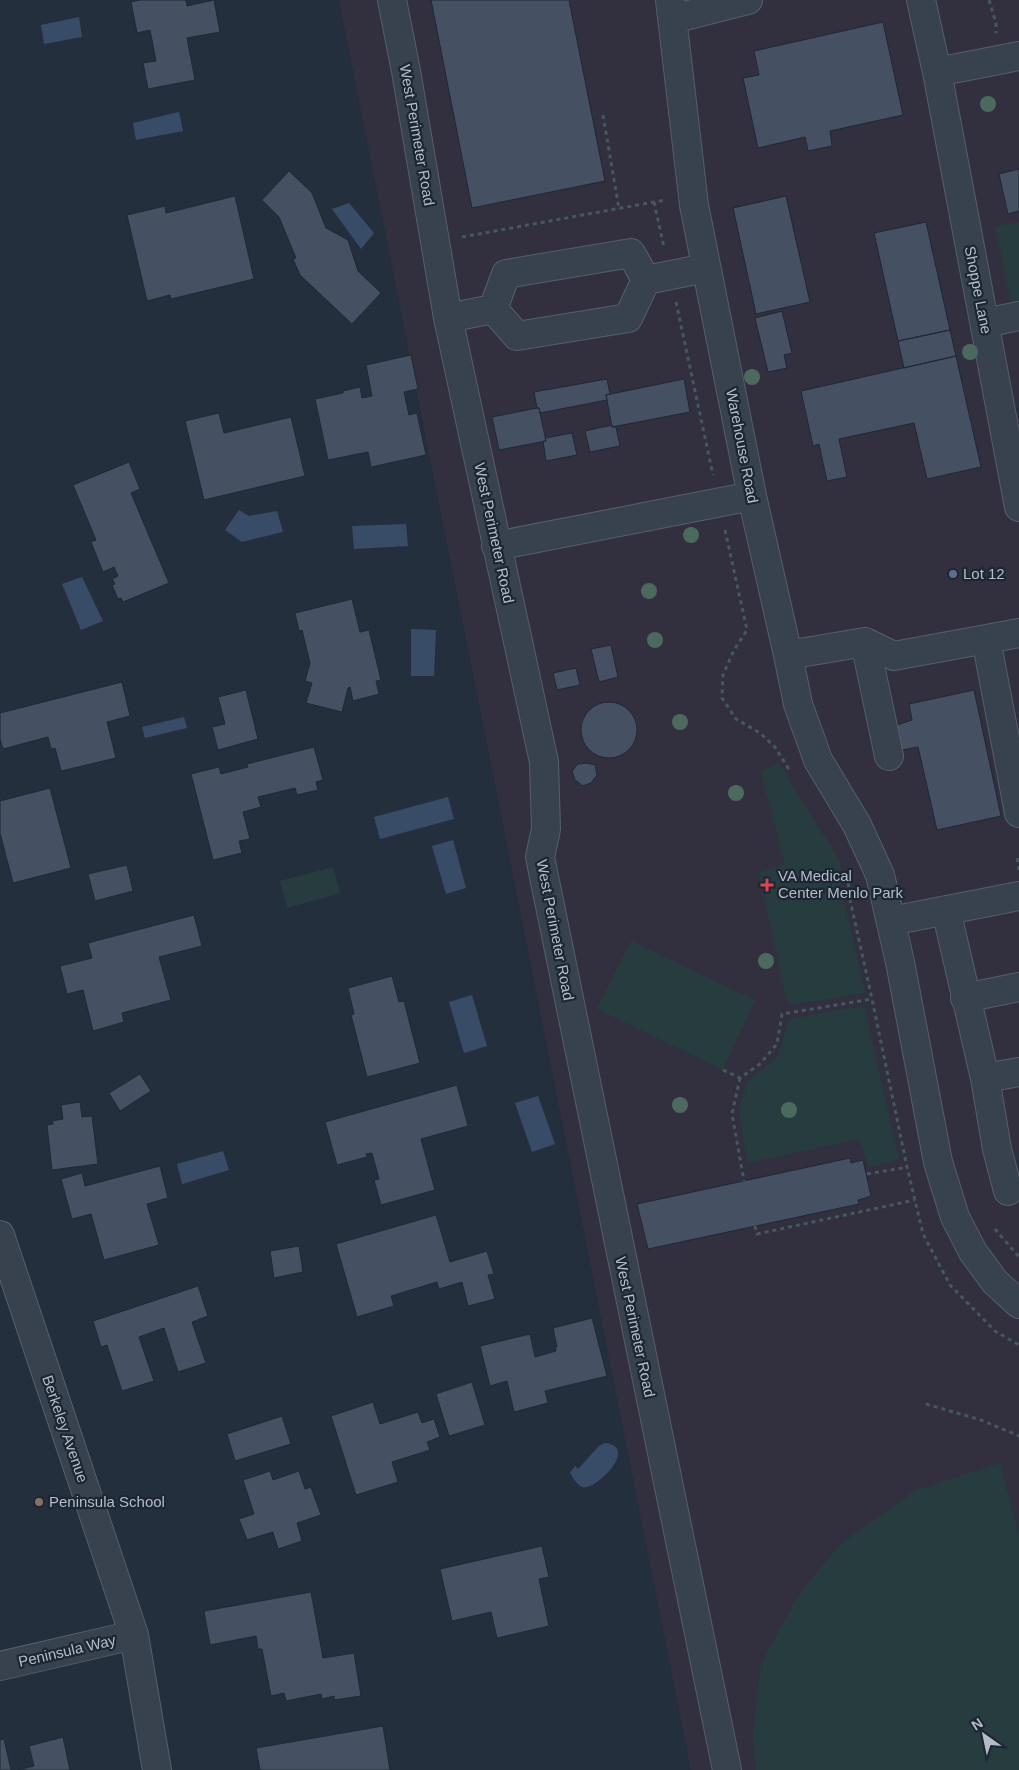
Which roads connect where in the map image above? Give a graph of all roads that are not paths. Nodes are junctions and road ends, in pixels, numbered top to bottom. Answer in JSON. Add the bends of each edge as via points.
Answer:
{"nodes":[{"id":1,"x":392,"y":0,"type":"edge"},
{"id":2,"x":748,"y":0,"type":"edge"},
{"id":3,"x":921,"y":0,"type":"edge"},
{"id":4,"x":672,"y":9,"type":"edge"},
{"id":5,"x":1019,"y":56,"type":"edge"},
{"id":6,"x":937,"y":72,"type":"junction"},
{"id":7,"x":706,"y":268,"type":"junction"},
{"id":8,"x":646,"y":280,"type":"junction"},
{"id":9,"x":493,"y":309,"type":"junction"},
{"id":10,"x":1019,"y":316,"type":"edge"},
{"id":11,"x":448,"y":318,"type":"junction"},
{"id":12,"x":985,"y":323,"type":"junction"},
{"id":13,"x":752,"y":496,"type":"junction"},
{"id":14,"x":1019,"y":507,"type":"edge"},
{"id":15,"x":496,"y":546,"type":"junction"},
{"id":16,"x":1019,"y":632,"type":"edge"},
{"id":17,"x":986,"y":639,"type":"junction"},
{"id":18,"x":865,"y":642,"type":"junction"},
{"id":19,"x":788,"y":655,"type":"junction"},
{"id":20,"x":889,"y":756,"type":"dead end"},
{"id":21,"x":1019,"y":814,"type":"edge"},
{"id":22,"x":1019,"y":896,"type":"edge"},
{"id":23,"x":946,"y":910,"type":"junction"},
{"id":24,"x":891,"y":921,"type":"junction"},
{"id":25,"x":1019,"y":987,"type":"edge"},
{"id":26,"x":965,"y":998,"type":"junction"},
{"id":27,"x":1019,"y":1072,"type":"edge"},
{"id":28,"x":984,"y":1078,"type":"junction"},
{"id":29,"x":1008,"y":1191,"type":"dead end"},
{"id":30,"x":0,"y":1235,"type":"edge"},
{"id":31,"x":1019,"y":1304,"type":"edge"},
{"id":32,"x":134,"y":1635,"type":"junction"},
{"id":33,"x":0,"y":1666,"type":"edge"},
{"id":34,"x":157,"y":1770,"type":"edge"},
{"id":35,"x":727,"y":1770,"type":"edge"}],
"edges":[{"from":1,"to":11,"type":"street","name":"West Perimeter Road"},
{"from":2,"to":4,"type":"street"},
{"from":3,"to":6,"type":"street","name":"Shoppe Lane"},
{"from":4,"to":7,"type":"street","name":"Warehouse Road","via":[[694,205]]},
{"from":5,"to":6,"type":"street"},
{"from":6,"to":12,"type":"street","name":"Shoppe Lane"},
{"from":7,"to":8,"type":"street"},
{"from":7,"to":13,"type":"street","name":"Warehouse Road"},
{"from":8,"to":9,"type":"street","via":[[628,318],[517,336]]},
{"from":8,"to":9,"type":"street","via":[[631,253],[506,274]]},
{"from":9,"to":11,"type":"street"},
{"from":10,"to":12,"type":"street"},
{"from":11,"to":15,"type":"street","name":"West Perimeter Road"},
{"from":12,"to":14,"type":"street","name":"Shoppe Lane"},
{"from":13,"to":15,"type":"street"},
{"from":13,"to":19,"type":"street","name":"Warehouse Road"},
{"from":15,"to":35,"type":"street","name":"West Perimeter Road","via":[[544,762],[546,829],[541,866]]},
{"from":16,"to":17,"type":"street"},
{"from":17,"to":18,"type":"street","via":[[894,656]]},
{"from":17,"to":21,"type":"street"},
{"from":18,"to":19,"type":"street"},
{"from":18,"to":20,"type":"street"},
{"from":19,"to":24,"type":"street","name":"Warehouse Road","via":[[798,704],[818,760],[857,825],[880,875]]},
{"from":22,"to":23,"type":"street"},
{"from":23,"to":24,"type":"street"},
{"from":23,"to":26,"type":"street"},
{"from":24,"to":31,"type":"street","name":"Warehouse Road","via":[[938,1162],[955,1216],[973,1252],[995,1282]]},
{"from":25,"to":26,"type":"street"},
{"from":26,"to":28,"type":"street"},
{"from":27,"to":28,"type":"street"},
{"from":28,"to":29,"type":"street"},
{"from":30,"to":32,"type":"street","name":"Berkeley Avenue"},
{"from":32,"to":33,"type":"street","name":"Peninsula Way"},
{"from":32,"to":34,"type":"street","name":"Berkeley Avenue"}]}
